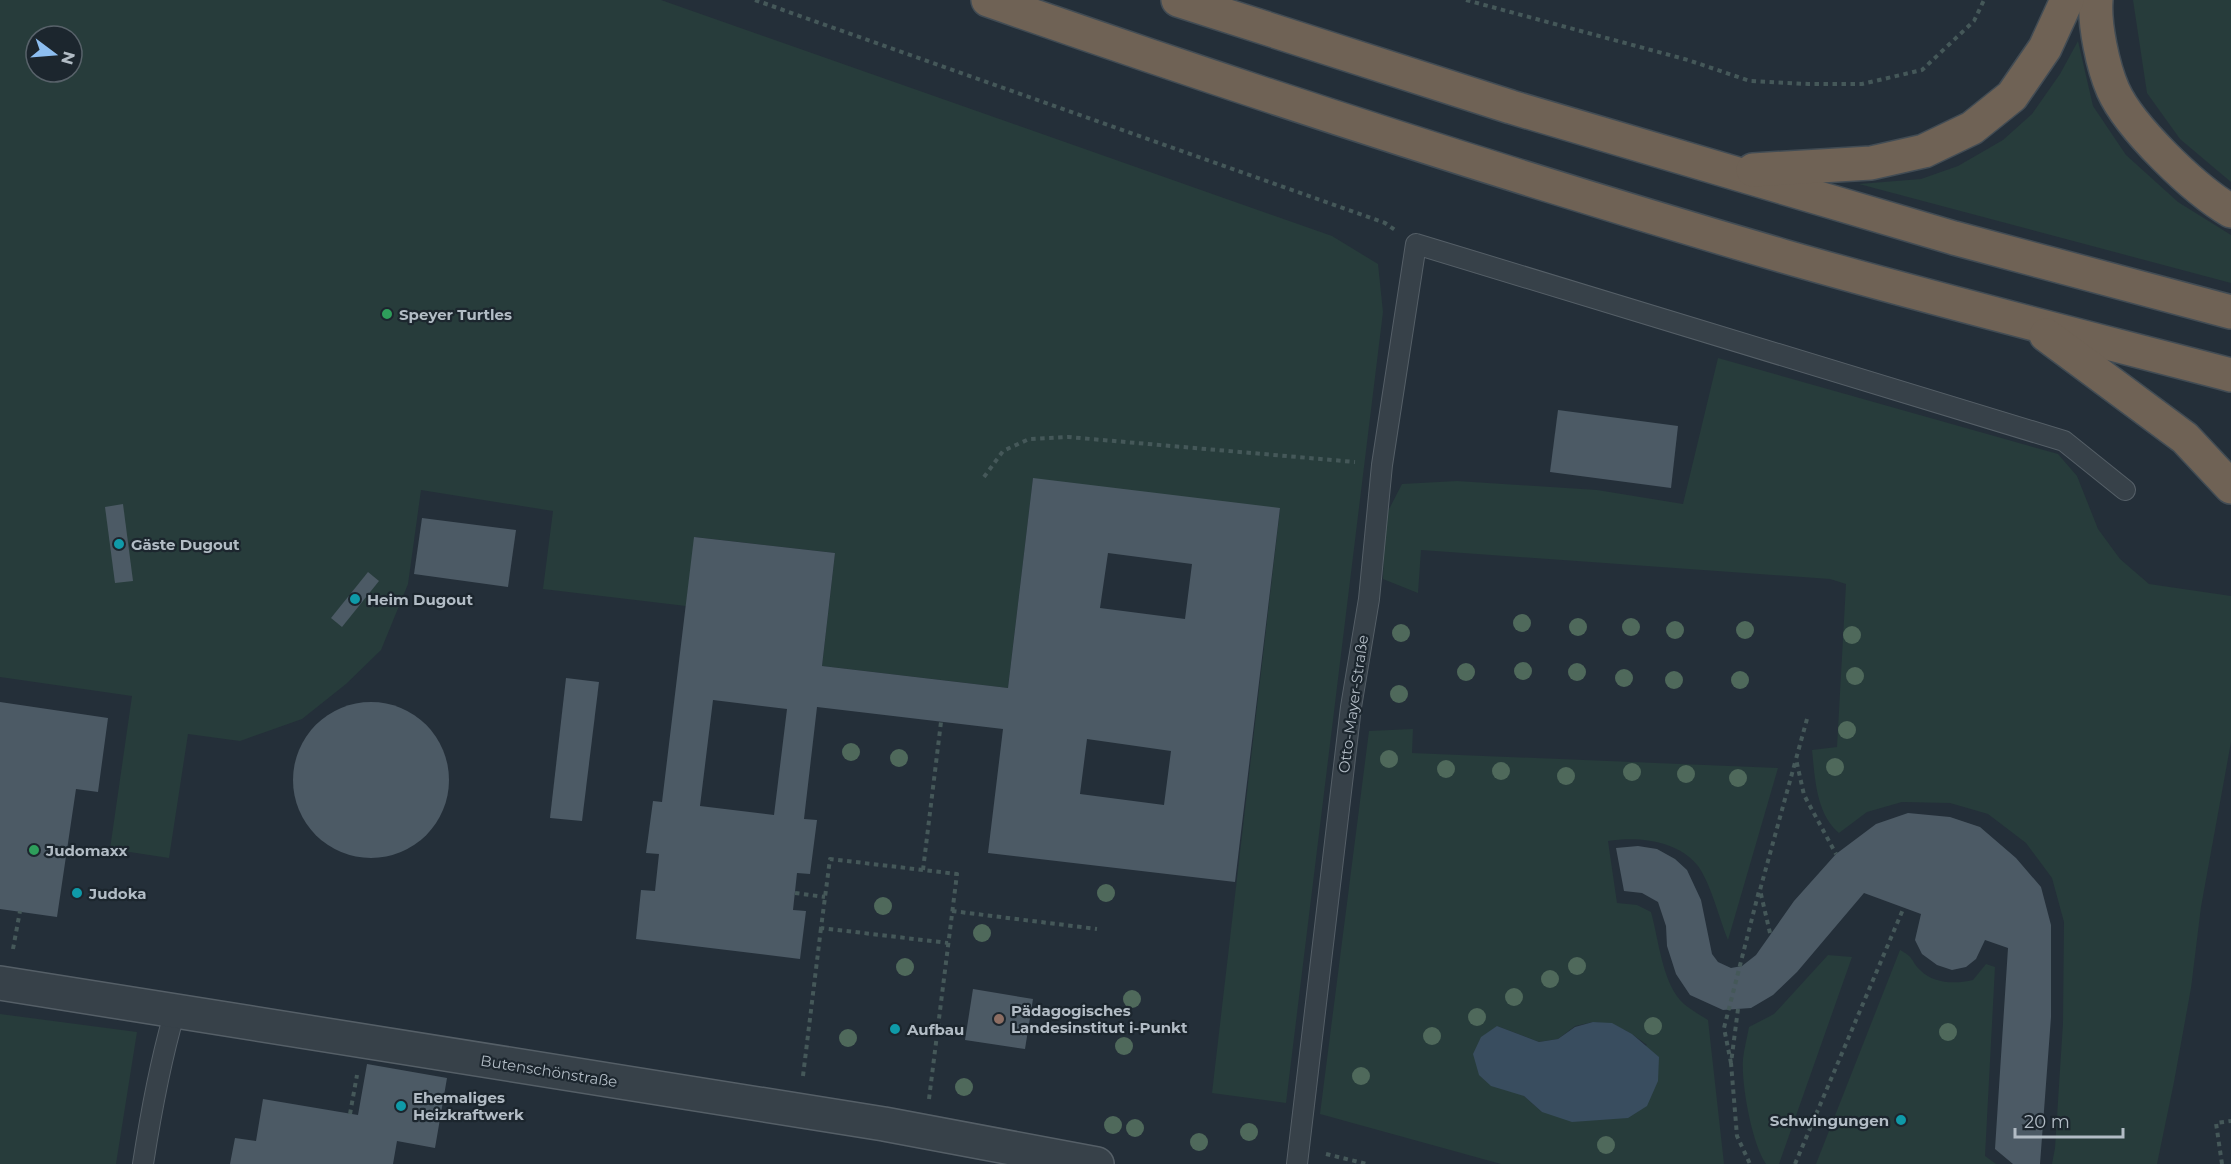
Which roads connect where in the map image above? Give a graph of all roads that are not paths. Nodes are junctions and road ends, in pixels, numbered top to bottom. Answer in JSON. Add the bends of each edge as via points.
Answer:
{"nodes":[{"id":1,"x":988,"y":0,"type":"edge"},
{"id":2,"x":1178,"y":0,"type":"edge"},
{"id":3,"x":2067,"y":0,"type":"edge"},
{"id":4,"x":2096,"y":0,"type":"edge"},
{"id":5,"x":1729,"y":171,"type":"junction"},
{"id":6,"x":2231,"y":211,"type":"edge"},
{"id":7,"x":2231,"y":312,"type":"edge"},
{"id":8,"x":2032,"y":325,"type":"junction"},
{"id":9,"x":2231,"y":375,"type":"edge"},
{"id":10,"x":2231,"y":487,"type":"edge"},
{"id":11,"x":2125,"y":490,"type":"dead end"},
{"id":12,"x":0,"y":984,"type":"edge"},
{"id":13,"x":175,"y":1011,"type":"junction"},
{"id":14,"x":1298,"y":1156,"type":"edge"},
{"id":15,"x":143,"y":1164,"type":"edge"},
{"id":16,"x":1097,"y":1164,"type":"edge"}],
"edges":[{"from":1,"to":8,"type":"highway","via":[[1490,168]]},
{"from":2,"to":5,"type":"highway","via":[[1511,107]]},
{"from":3,"to":5,"type":"highway","via":[[2045,48],[2012,96],[1972,128],[1924,151],[1871,163]]},
{"from":4,"to":6,"type":"highway","via":[[2100,47],[2113,91],[2137,126],[2170,162]]},
{"from":5,"to":7,"type":"highway","via":[[1954,238]]},
{"from":8,"to":9,"type":"highway"},
{"from":8,"to":10,"type":"highway","via":[[2185,438]]},
{"from":11,"to":14,"type":"lane","name":"Otto-Mayer-Straße","via":[[2064,441],[1416,244],[1382,465],[1369,599],[1351,707]]},
{"from":12,"to":13,"type":"street","name":"Butenschönstraße"},
{"from":13,"to":15,"type":"lane","via":[[163,1052]]},
{"from":13,"to":16,"type":"street","name":"Butenschönstraße","via":[[926,1132]]}]}
